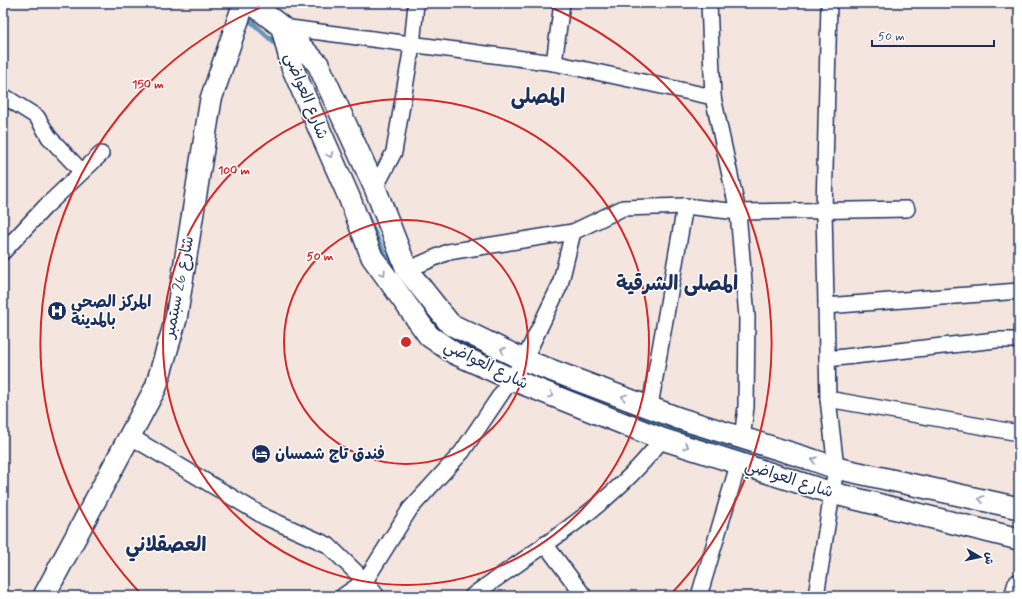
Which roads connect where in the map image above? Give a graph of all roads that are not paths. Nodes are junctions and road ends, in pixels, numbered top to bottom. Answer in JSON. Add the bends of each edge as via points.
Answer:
{"nodes":[{"id":1,"x":244,"y":3,"type":"edge"},
{"id":2,"x":251,"y":3,"type":"edge"},
{"id":3,"x":416,"y":3,"type":"edge"},
{"id":4,"x":562,"y":3,"type":"edge"},
{"id":5,"x":709,"y":3,"type":"edge"},
{"id":6,"x":829,"y":3,"type":"edge"},
{"id":7,"x":282,"y":27,"type":"junction"},
{"id":8,"x":412,"y":46,"type":"junction"},
{"id":9,"x":554,"y":63,"type":"junction"},
{"id":10,"x":713,"y":97,"type":"junction"},
{"id":11,"x":3,"y":100,"type":"edge"},
{"id":12,"x":101,"y":154,"type":"dead end"},
{"id":13,"x":82,"y":172,"type":"junction"},
{"id":14,"x":375,"y":188,"type":"junction"},
{"id":15,"x":685,"y":206,"type":"junction"},
{"id":16,"x":907,"y":208,"type":"dead end"},
{"id":17,"x":824,"y":210,"type":"junction"},
{"id":18,"x":738,"y":212,"type":"junction"},
{"id":19,"x":573,"y":232,"type":"junction"},
{"id":20,"x":3,"y":252,"type":"edge"},
{"id":21,"x":407,"y":270,"type":"junction"},
{"id":22,"x":1019,"y":291,"type":"edge"},
{"id":23,"x":826,"y":306,"type":"junction"},
{"id":24,"x":1019,"y":340,"type":"edge"},
{"id":25,"x":827,"y":359,"type":"junction"},
{"id":26,"x":524,"y":360,"type":"junction"},
{"id":27,"x":511,"y":379,"type":"junction"},
{"id":28,"x":828,"y":399,"type":"junction"},
{"id":29,"x":650,"y":406,"type":"junction"},
{"id":30,"x":1019,"y":433,"type":"edge"},
{"id":31,"x":128,"y":435,"type":"junction"},
{"id":32,"x":662,"y":439,"type":"junction"},
{"id":33,"x":742,"y":439,"type":"junction"},
{"id":34,"x":739,"y":462,"type":"junction"},
{"id":35,"x":836,"y":468,"type":"junction"},
{"id":36,"x":832,"y":493,"type":"junction"},
{"id":37,"x":1019,"y":508,"type":"edge"},
{"id":38,"x":1019,"y":539,"type":"edge"},
{"id":39,"x":545,"y":544,"type":"junction"},
{"id":40,"x":365,"y":581,"type":"junction"},
{"id":41,"x":1019,"y":585,"type":"edge"},
{"id":42,"x":44,"y":596,"type":"edge"},
{"id":43,"x":342,"y":596,"type":"edge"},
{"id":44,"x":377,"y":596,"type":"edge"},
{"id":45,"x":472,"y":596,"type":"edge"},
{"id":46,"x":584,"y":596,"type":"edge"},
{"id":47,"x":699,"y":596,"type":"edge"},
{"id":48,"x":816,"y":596,"type":"edge"},
{"id":49,"x":1016,"y":596,"type":"edge"}],
"edges":[{"from":1,"to":31,"type":"main road","name":"شارع 26 سبتمبر","via":[[211,99],[176,319],[156,386]]},
{"from":2,"to":7,"type":"main road"},
{"from":3,"to":8,"type":"street"},
{"from":4,"to":9,"type":"street"},
{"from":5,"to":10,"type":"street"},
{"from":6,"to":17,"type":"street"},
{"from":7,"to":8,"type":"street"},
{"from":7,"to":14,"type":"main road","name":"شارع العواضي","via":[[318,64]]},
{"from":7,"to":27,"type":"main road","name":"شارع العواضي","one_way":true,"via":[[292,67],[349,197],[372,257],[429,336],[454,353]]},
{"from":8,"to":9,"type":"street"},
{"from":8,"to":14,"type":"street","via":[[394,152]]},
{"from":9,"to":10,"type":"street"},
{"from":10,"to":18,"type":"street"},
{"from":11,"to":13,"type":"street","via":[[7,98],[37,117],[49,137]]},
{"from":12,"to":13,"type":"street"},
{"from":13,"to":20,"type":"street"},
{"from":14,"to":21,"type":"main road","name":"شارع العواضي"},
{"from":15,"to":18,"type":"street"},
{"from":15,"to":19,"type":"street","via":[[623,208]]},
{"from":15,"to":29,"type":"street"},
{"from":16,"to":17,"type":"street"},
{"from":17,"to":18,"type":"street"},
{"from":17,"to":23,"type":"street"},
{"from":18,"to":33,"type":"street","via":[[747,317],[746,407]]},
{"from":19,"to":21,"type":"street","via":[[448,252]]},
{"from":19,"to":26,"type":"street","via":[[560,285]]},
{"from":26,"to":21,"type":"main road","name":"شارع العواضي","one_way":true,"via":[[450,324]]},
{"from":22,"to":23,"type":"street"},
{"from":23,"to":25,"type":"street"},
{"from":24,"to":25,"type":"street","via":[[996,340]]},
{"from":25,"to":28,"type":"street"},
{"from":26,"to":27,"type":"street"},
{"from":29,"to":26,"type":"main road","name":"شارع العواضي","one_way":true},
{"from":27,"to":32,"type":"main road","name":"شارع العواضي","one_way":true},
{"from":27,"to":40,"type":"street","via":[[462,452],[410,509]]},
{"from":28,"to":30,"type":"street"},
{"from":28,"to":35,"type":"street"},
{"from":29,"to":33,"type":"main road","name":"شارع العواضي"},
{"from":31,"to":40,"type":"street","via":[[265,517],[328,545]]},
{"from":31,"to":42,"type":"main road","name":"شارع 26 سبتمبر"},
{"from":32,"to":34,"type":"main road","name":"شارع العواضي","one_way":true},
{"from":32,"to":39,"type":"street","via":[[647,459],[601,504]]},
{"from":35,"to":33,"type":"main road","name":"شارع العواضي","one_way":true},
{"from":34,"to":36,"type":"main road","name":"شارع العواضي"},
{"from":34,"to":47,"type":"street"},
{"from":35,"to":36,"type":"street"},
{"from":37,"to":35,"type":"main road","name":"شارع العواضي","one_way":true},
{"from":36,"to":38,"type":"main road","name":"شارع العواضي"},
{"from":36,"to":48,"type":"street"},
{"from":39,"to":45,"type":"street"},
{"from":39,"to":46,"type":"street"},
{"from":40,"to":43,"type":"street"},
{"from":40,"to":44,"type":"street"},
{"from":41,"to":49,"type":"main road"}]}
